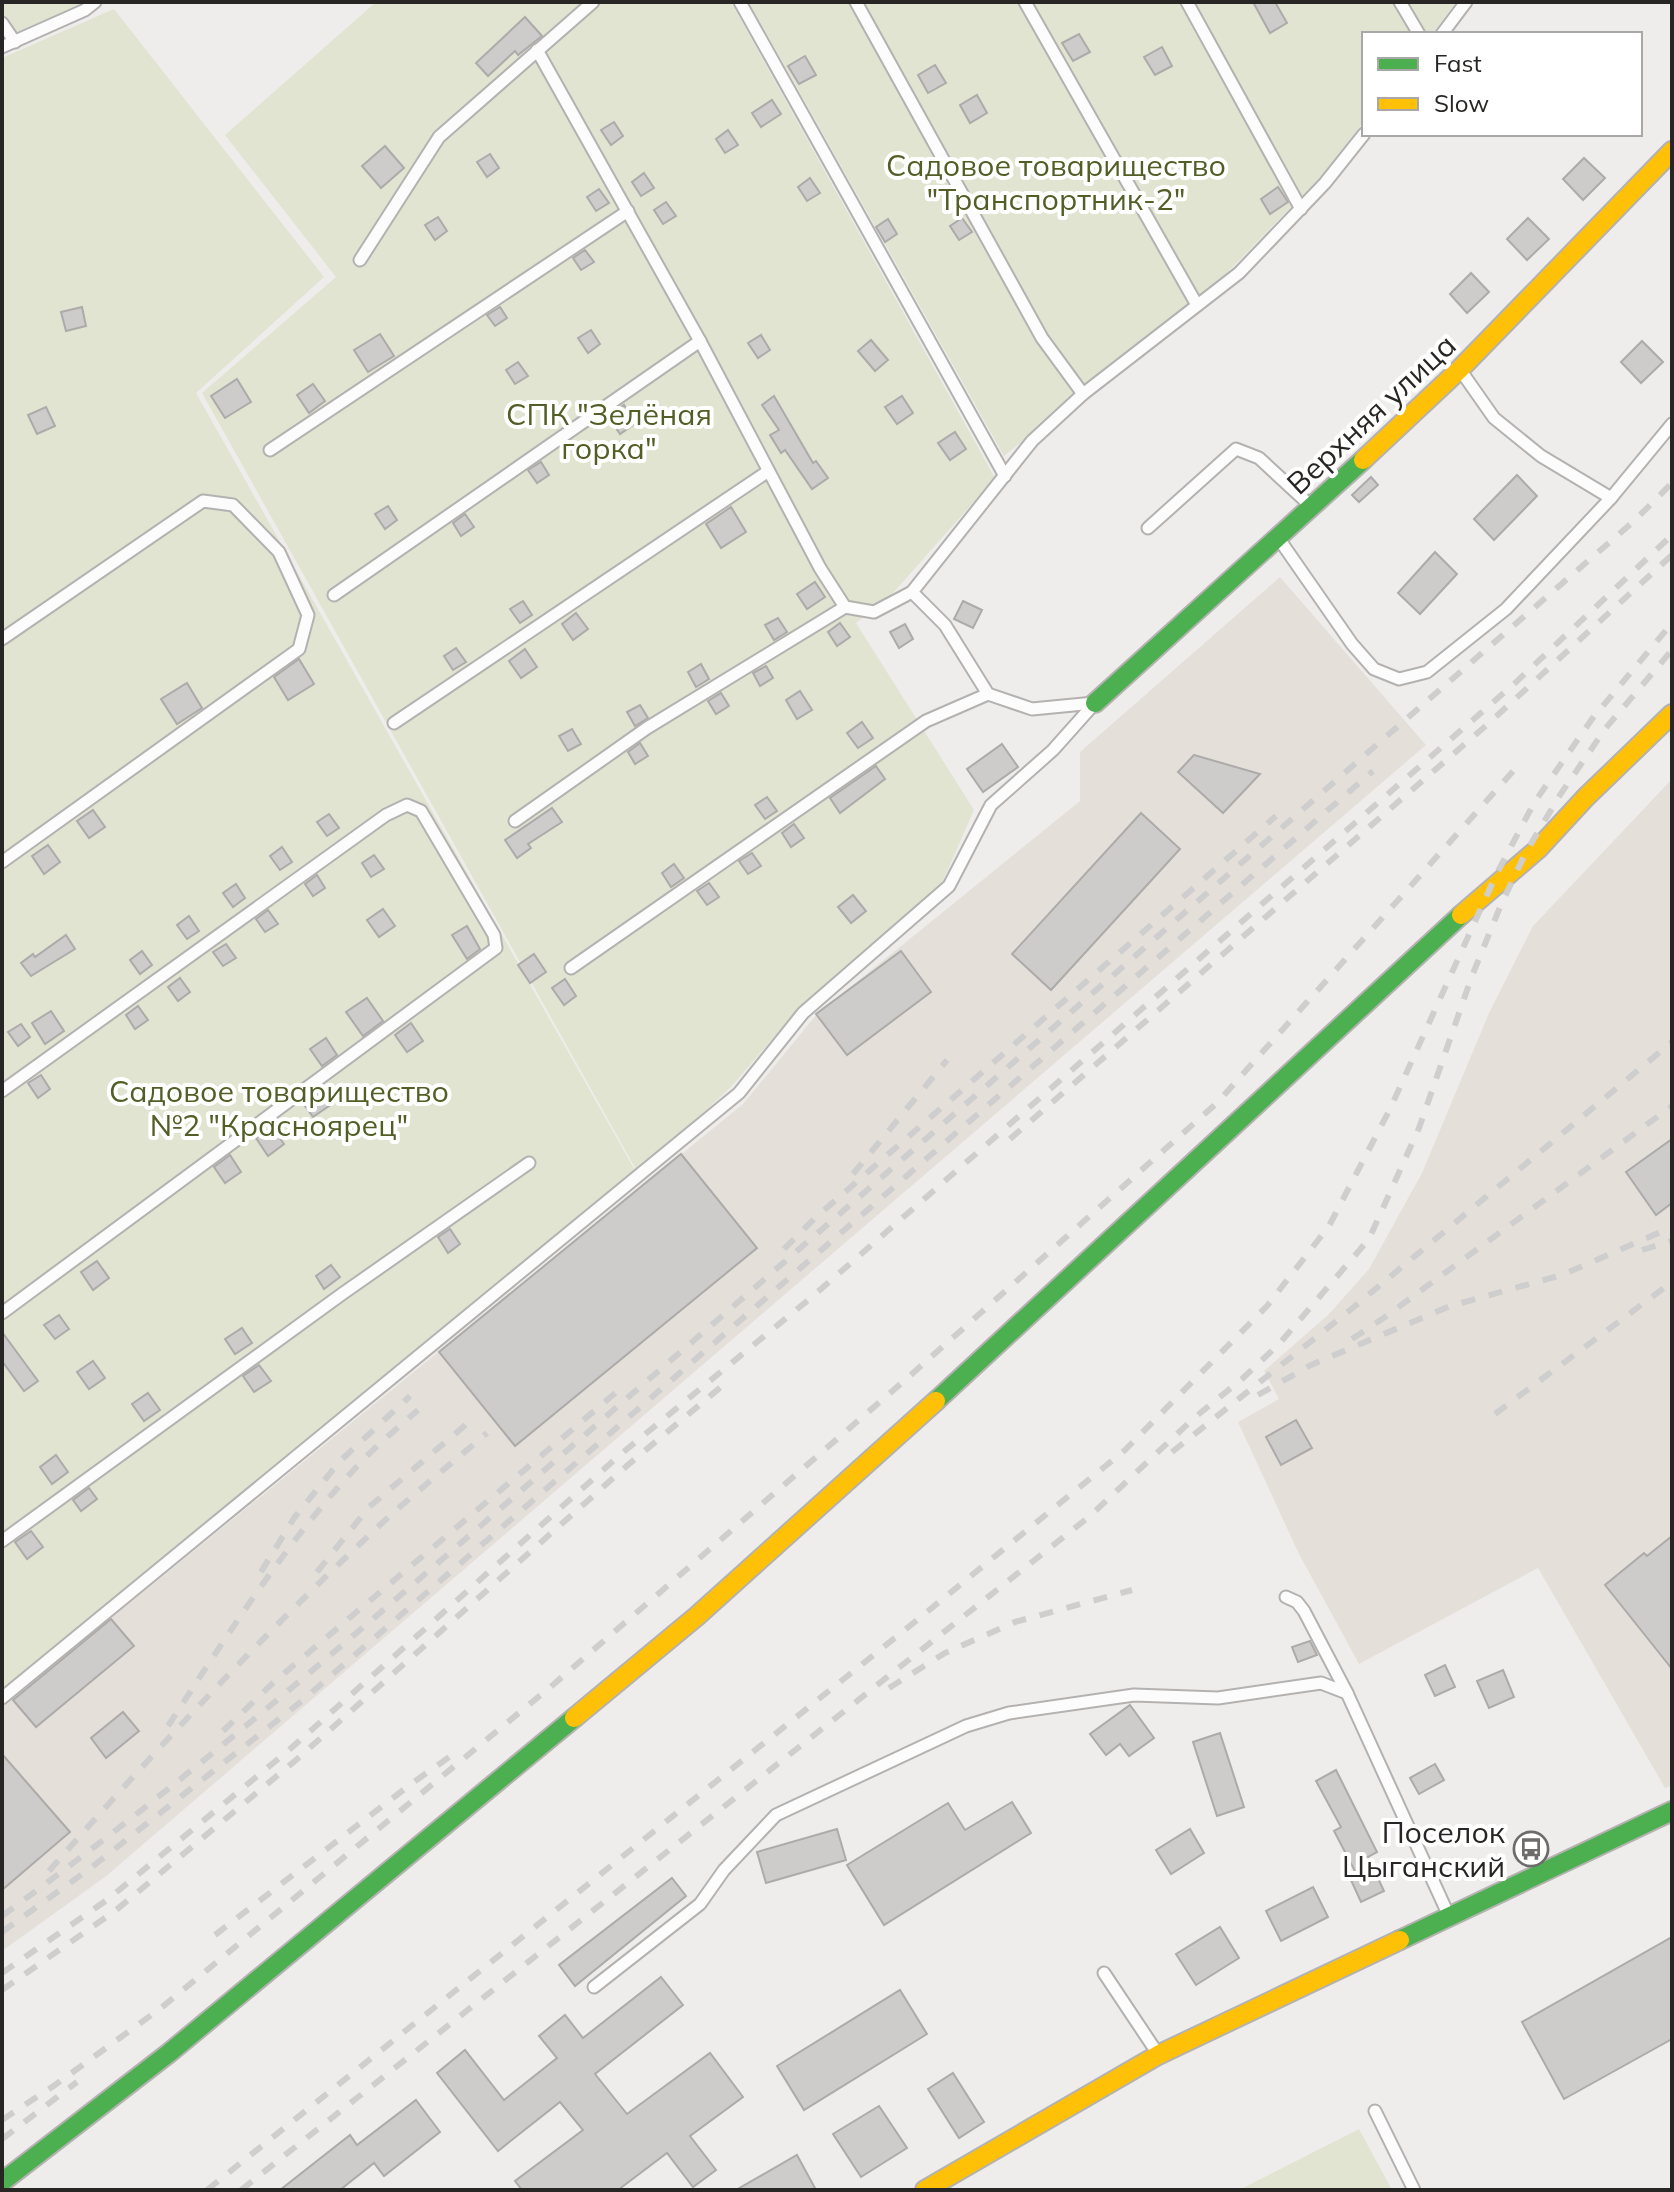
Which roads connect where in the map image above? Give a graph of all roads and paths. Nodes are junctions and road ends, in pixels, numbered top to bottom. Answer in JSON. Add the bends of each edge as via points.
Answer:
{"nodes":[{"id":1,"x":95,"y":2,"type":"edge"},
{"id":2,"x":593,"y":2,"type":"edge"},
{"id":3,"x":740,"y":2,"type":"edge"},
{"id":4,"x":856,"y":2,"type":"edge"},
{"id":5,"x":1025,"y":2,"type":"edge"},
{"id":6,"x":1187,"y":2,"type":"edge"},
{"id":7,"x":1400,"y":2,"type":"edge"},
{"id":8,"x":1466,"y":2,"type":"edge"},
{"id":9,"x":2,"y":23,"type":"edge"},
{"id":10,"x":1418,"y":32,"type":"edge"},
{"id":11,"x":1444,"y":32,"type":"edge"},
{"id":12,"x":15,"y":42,"type":"junction"},
{"id":13,"x":2,"y":47,"type":"edge"},
{"id":14,"x":537,"y":50,"type":"junction"},
{"id":15,"x":1362,"y":136,"type":"edge"},
{"id":16,"x":1672,"y":151,"type":"edge"},
{"id":17,"x":1301,"y":209,"type":"junction"},
{"id":18,"x":628,"y":211,"type":"junction"},
{"id":19,"x":360,"y":260,"type":"dead end"},
{"id":20,"x":1197,"y":305,"type":"junction"},
{"id":21,"x":700,"y":341,"type":"junction"},
{"id":22,"x":1460,"y":369,"type":"junction"},
{"id":23,"x":1083,"y":394,"type":"junction"},
{"id":24,"x":1672,"y":424,"type":"edge"},
{"id":25,"x":270,"y":450,"type":"dead end"},
{"id":26,"x":767,"y":472,"type":"junction"},
{"id":27,"x":1005,"y":476,"type":"junction"},
{"id":28,"x":1611,"y":498,"type":"junction"},
{"id":29,"x":1313,"y":507,"type":"junction"},
{"id":30,"x":1148,"y":528,"type":"dead end"},
{"id":31,"x":1279,"y":538,"type":"junction"},
{"id":32,"x":912,"y":592,"type":"junction"},
{"id":33,"x":334,"y":595,"type":"dead end"},
{"id":34,"x":845,"y":607,"type":"junction"},
{"id":35,"x":2,"y":639,"type":"edge"},
{"id":36,"x":988,"y":694,"type":"junction"},
{"id":37,"x":1095,"y":703,"type":"junction"},
{"id":38,"x":1672,"y":714,"type":"edge"},
{"id":39,"x":394,"y":723,"type":"dead end"},
{"id":40,"x":515,"y":821,"type":"dead end"},
{"id":41,"x":2,"y":862,"type":"edge"},
{"id":42,"x":571,"y":968,"type":"dead end"},
{"id":43,"x":2,"y":1091,"type":"edge"},
{"id":44,"x":529,"y":1163,"type":"dead end"},
{"id":45,"x":2,"y":1313,"type":"edge"},
{"id":46,"x":2,"y":1541,"type":"edge"},
{"id":47,"x":1286,"y":1597,"type":"dead end"},
{"id":48,"x":1347,"y":1693,"type":"junction"},
{"id":49,"x":2,"y":1698,"type":"edge"},
{"id":50,"x":1672,"y":1811,"type":"edge"},
{"id":51,"x":1449,"y":1917,"type":"junction"},
{"id":52,"x":1104,"y":1973,"type":"dead end"},
{"id":53,"x":594,"y":1987,"type":"dead end"},
{"id":54,"x":1158,"y":2055,"type":"junction"},
{"id":55,"x":1375,"y":2111,"type":"dead end"},
{"id":56,"x":2,"y":2182,"type":"edge"},
{"id":57,"x":925,"y":2190,"type":"edge"},
{"id":58,"x":1414,"y":2190,"type":"edge"}],
"edges":[{"from":1,"to":12,"type":"lane"},
{"from":2,"to":14,"type":"lane"},
{"from":3,"to":27,"type":"lane"},
{"from":4,"to":23,"type":"lane","via":[[1042,338]]},
{"from":5,"to":20,"type":"lane"},
{"from":6,"to":17,"type":"lane"},
{"from":7,"to":10,"type":"lane"},
{"from":8,"to":11,"type":"lane"},
{"from":9,"to":12,"type":"lane"},
{"from":12,"to":13,"type":"lane"},
{"from":14,"to":18,"type":"lane"},
{"from":14,"to":19,"type":"lane","via":[[439,137]]},
{"from":15,"to":17,"type":"lane"},
{"from":16,"to":22,"type":"main road","name":"Верхняя улица"},
{"from":17,"to":20,"type":"lane","via":[[1239,273]]},
{"from":18,"to":21,"type":"lane"},
{"from":18,"to":25,"type":"lane"},
{"from":20,"to":23,"type":"lane"},
{"from":21,"to":26,"type":"lane"},
{"from":21,"to":33,"type":"lane"},
{"from":22,"to":28,"type":"lane","via":[[1494,418],[1541,456]]},
{"from":22,"to":29,"type":"main road","name":"Верхняя улица"},
{"from":23,"to":27,"type":"lane","via":[[1032,441]]},
{"from":24,"to":28,"type":"lane"},
{"from":26,"to":34,"type":"lane"},
{"from":26,"to":39,"type":"lane"},
{"from":27,"to":32,"type":"lane"},
{"from":28,"to":31,"type":"lane","via":[[1506,609],[1427,672],[1399,679],[1374,669],[1352,644]]},
{"from":29,"to":30,"type":"lane","via":[[1259,458],[1236,449]]},
{"from":29,"to":31,"type":"main road","name":"Верхняя улица"},
{"from":31,"to":37,"type":"main road","name":"Верхняя улица"},
{"from":32,"to":34,"type":"lane","via":[[874,612]]},
{"from":32,"to":36,"type":"lane","via":[[945,625]]},
{"from":34,"to":40,"type":"lane","via":[[647,728]]},
{"from":35,"to":41,"type":"lane","via":[[203,501],[233,505],[279,552],[308,615],[299,649]]},
{"from":36,"to":37,"type":"lane","via":[[1032,709]]},
{"from":36,"to":42,"type":"lane","via":[[926,721]]},
{"from":37,"to":49,"type":"lane","via":[[1053,750],[991,805],[949,886],[803,1013],[739,1093]]},
{"from":38,"to":56,"type":"main road","via":[[1538,849],[697,1616],[169,2053]]},
{"from":43,"to":45,"type":"lane","via":[[373,824],[407,805],[421,811],[494,935],[496,948]]},
{"from":44,"to":46,"type":"lane"},
{"from":47,"to":48,"type":"lane","via":[[1304,1611]]},
{"from":48,"to":51,"type":"lane"},
{"from":48,"to":53,"type":"lane","via":[[1321,1683],[1218,1698],[1134,1695],[1009,1713],[966,1726],[776,1815],[700,1904]]},
{"from":50,"to":51,"type":"main road"},
{"from":51,"to":54,"type":"main road"},
{"from":52,"to":54,"type":"lane"},
{"from":54,"to":57,"type":"main road"},
{"from":55,"to":58,"type":"lane"}]}
